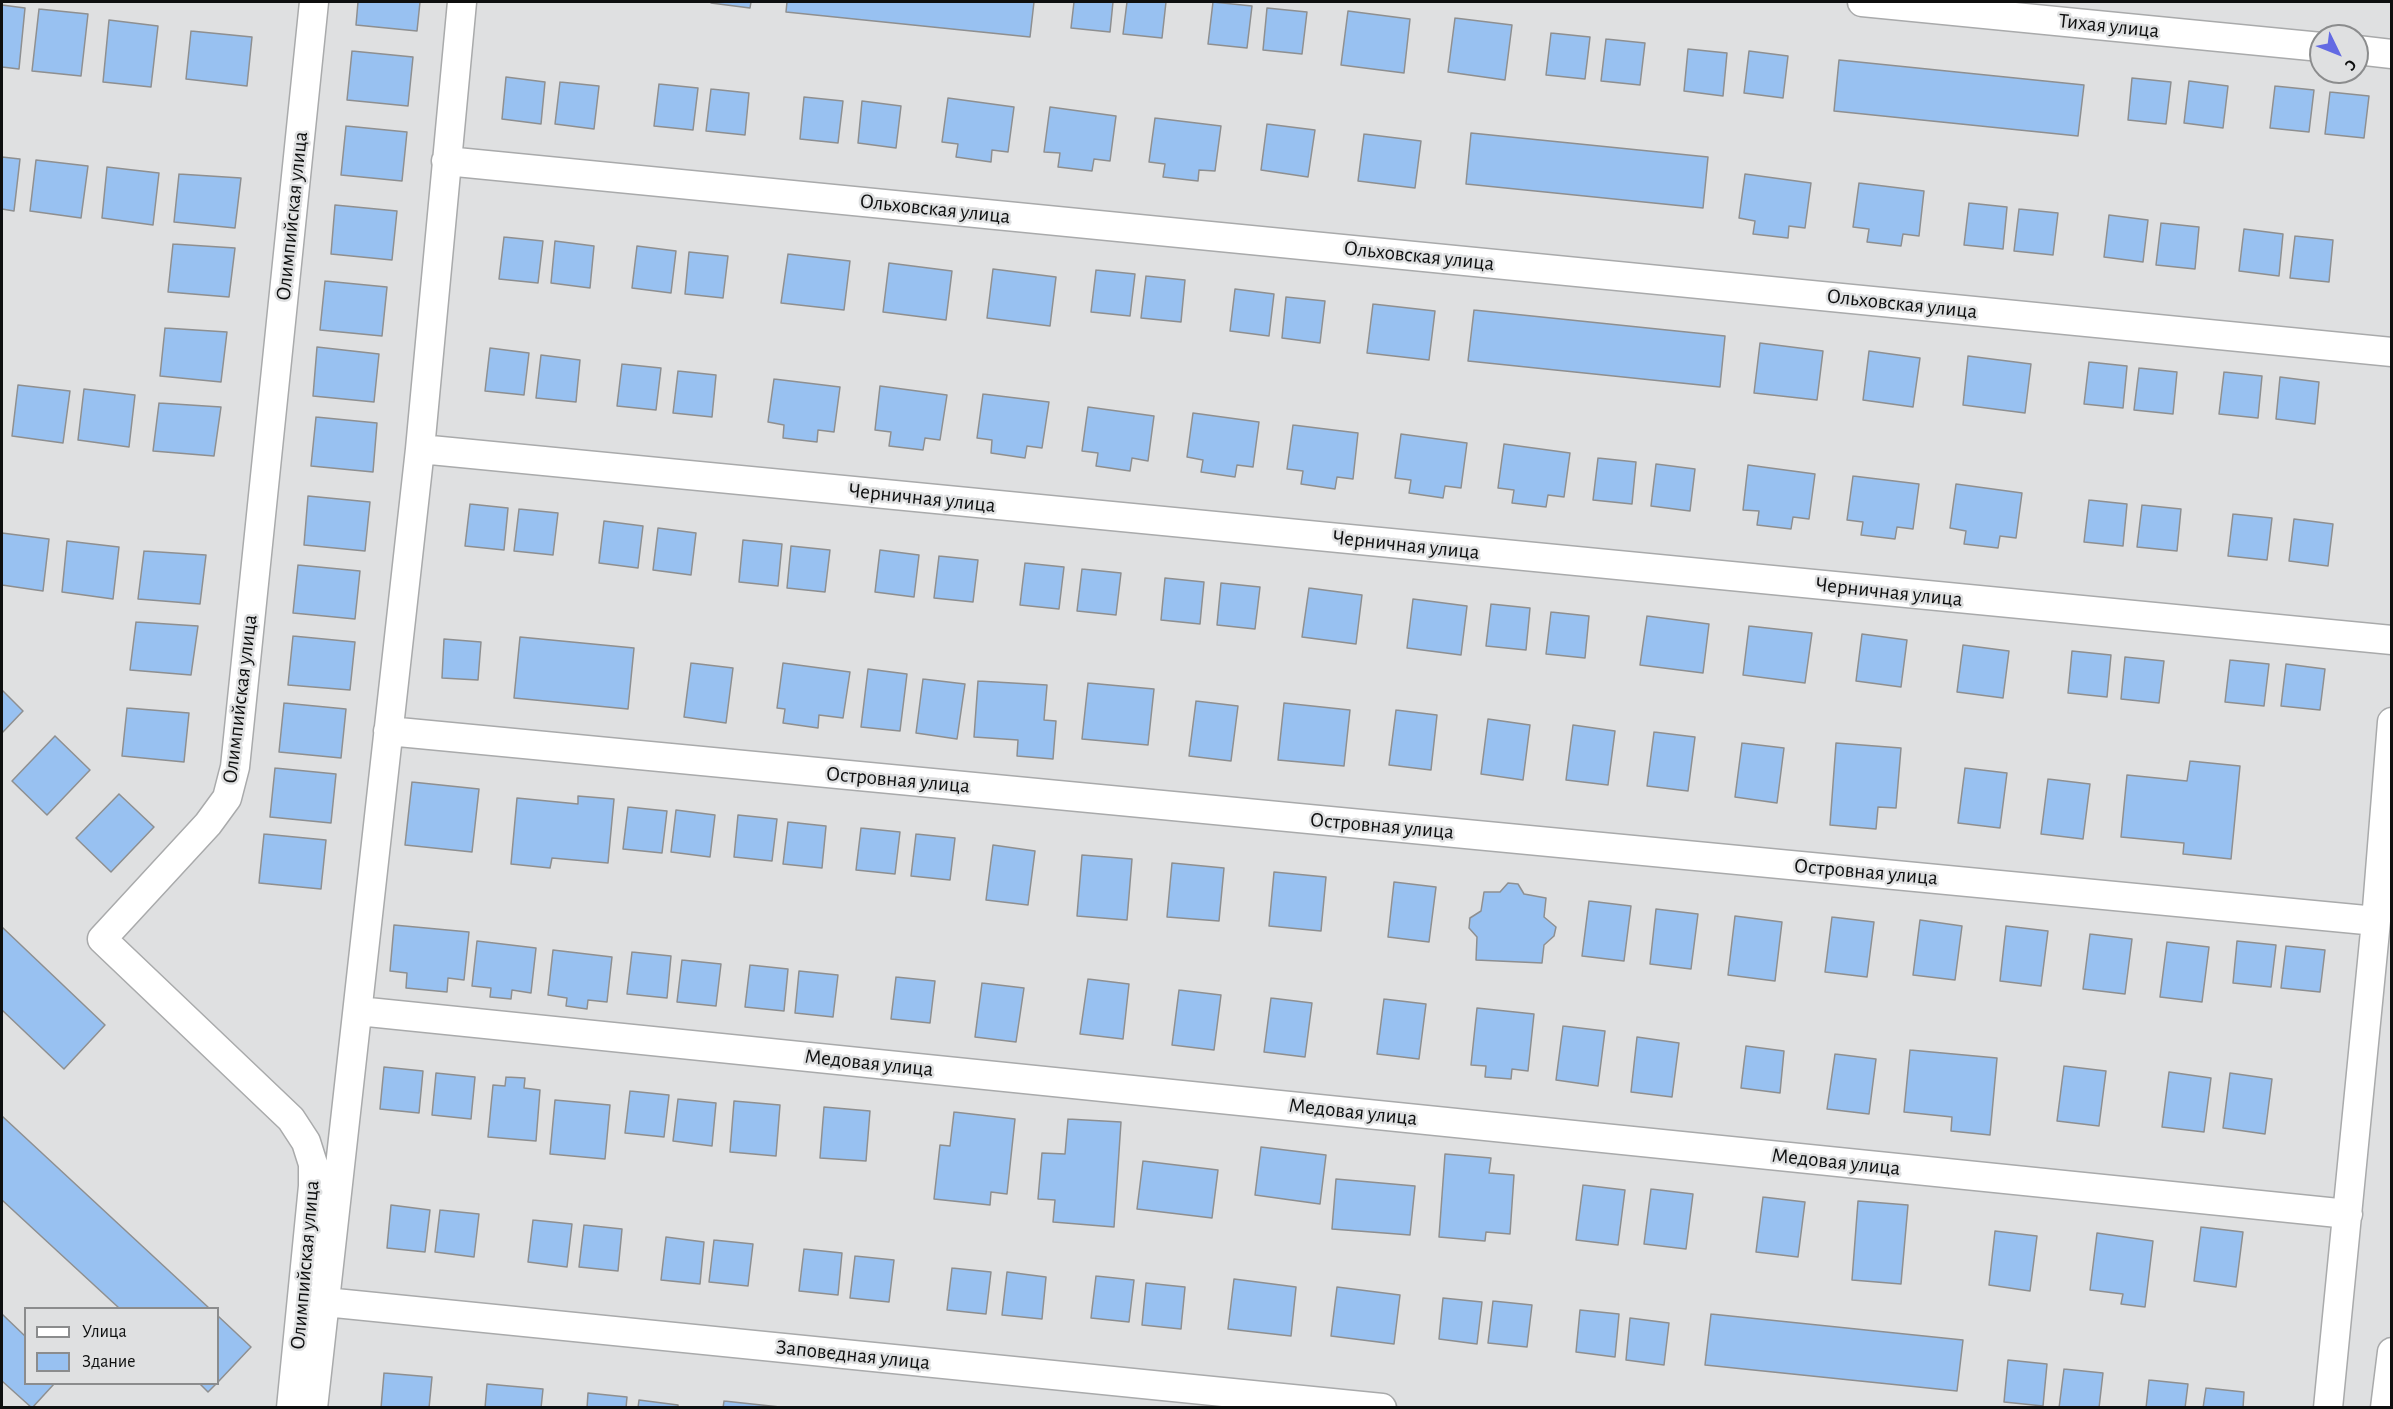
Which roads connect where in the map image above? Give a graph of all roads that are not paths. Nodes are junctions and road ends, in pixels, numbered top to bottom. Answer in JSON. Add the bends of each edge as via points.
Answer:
{"nodes":[{"id":1,"x":314,"y":2,"type":"edge"},
{"id":2,"x":462,"y":2,"type":"edge"},
{"id":3,"x":1862,"y":2,"type":"edge"},
{"id":4,"x":2309,"y":46,"type":"edge"},
{"id":5,"x":2369,"y":51,"type":"edge"},
{"id":6,"x":2391,"y":54,"type":"edge"},
{"id":7,"x":446,"y":161,"type":"junction"},
{"id":8,"x":2391,"y":352,"type":"edge"},
{"id":9,"x":420,"y":450,"type":"junction"},
{"id":10,"x":2391,"y":640,"type":"edge"},
{"id":11,"x":2391,"y":722,"type":"edge"},
{"id":12,"x":388,"y":731,"type":"junction"},
{"id":13,"x":2376,"y":921,"type":"junction"},
{"id":14,"x":358,"y":1011,"type":"junction"},
{"id":15,"x":2348,"y":1214,"type":"junction"},
{"id":16,"x":325,"y":1302,"type":"junction"},
{"id":17,"x":2391,"y":1352,"type":"edge"},
{"id":18,"x":291,"y":1407,"type":"edge"},
{"id":19,"x":313,"y":1407,"type":"edge"},
{"id":20,"x":1382,"y":1407,"type":"edge"},
{"id":21,"x":2328,"y":1407,"type":"edge"},
{"id":22,"x":2385,"y":1407,"type":"edge"}],
"edges":[{"from":1,"to":18,"type":"street","name":"Олимпийская улица","via":[[235,768],[227,798],[208,824],[102,939],[291,1119],[306,1142],[313,1164],[313,1186]]},
{"from":2,"to":7,"type":"street","name":"Олимпийская улица"},
{"from":3,"to":4,"type":"street","name":"Тихая улица"},
{"from":5,"to":6,"type":"street"},
{"from":7,"to":8,"type":"street","name":"Ольховская улица"},
{"from":7,"to":9,"type":"street","name":"Олимпийская улица"},
{"from":9,"to":10,"type":"street","name":"Черничная улица"},
{"from":9,"to":12,"type":"street","name":"Олимпийская улица"},
{"from":11,"to":13,"type":"street"},
{"from":12,"to":13,"type":"street","name":"Островная улица"},
{"from":12,"to":14,"type":"street","name":"Олимпийская улица"},
{"from":13,"to":15,"type":"street"},
{"from":14,"to":15,"type":"street","name":"Медовая улица"},
{"from":14,"to":16,"type":"street","name":"Олимпийская улица"},
{"from":15,"to":21,"type":"street"},
{"from":16,"to":19,"type":"street","name":"Олимпийская улица"},
{"from":16,"to":20,"type":"street","name":"Заповедная улица"},
{"from":17,"to":22,"type":"street"}]}
